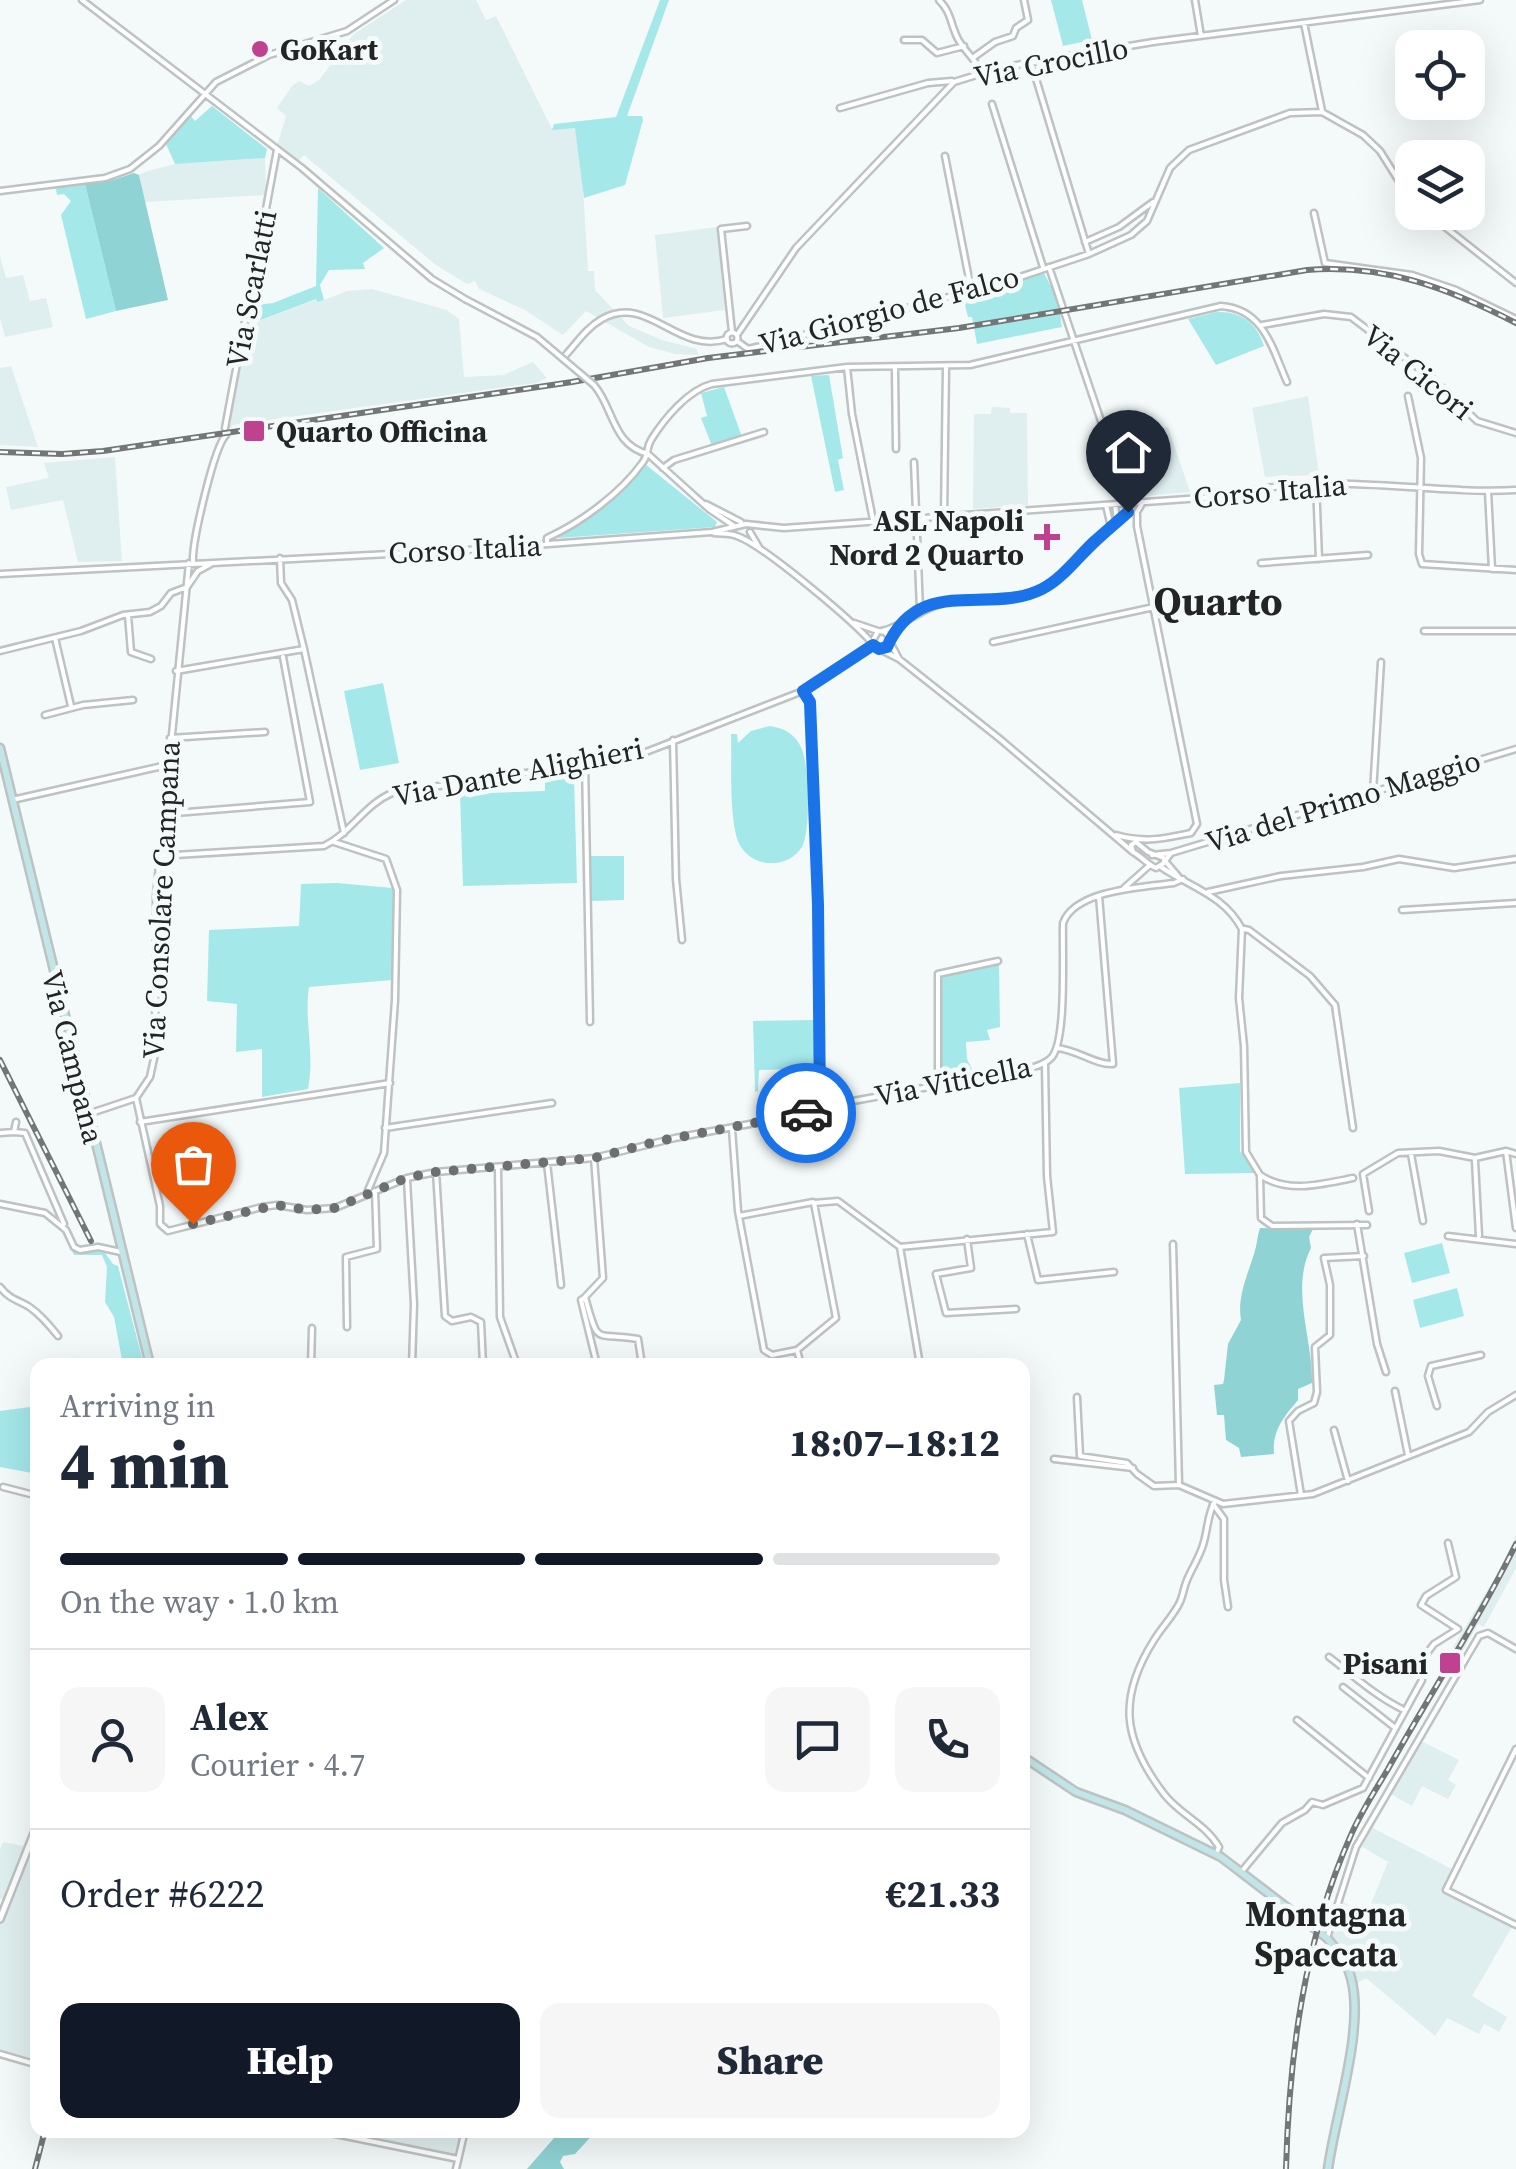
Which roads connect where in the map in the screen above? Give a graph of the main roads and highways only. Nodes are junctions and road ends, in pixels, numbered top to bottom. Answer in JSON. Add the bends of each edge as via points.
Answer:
{"nodes":[{"id":1,"x":0,"y":748,"type":"edge"},
{"id":2,"x":4,"y":780,"type":"edge"},
{"id":3,"x":148,"y":1358,"type":"edge"},
{"id":4,"x":1030,"y":1761,"type":"edge"},
{"id":5,"x":1328,"y":2169,"type":"edge"}],
"edges":[{"from":1,"to":2,"type":"main road","name":"Via Campana"},
{"from":2,"to":3,"type":"main road","name":"Via Campana"},
{"from":4,"to":5,"type":"main road","via":[[1076,1792],[1242,1871],[1340,1953],[1355,2010]]}]}
